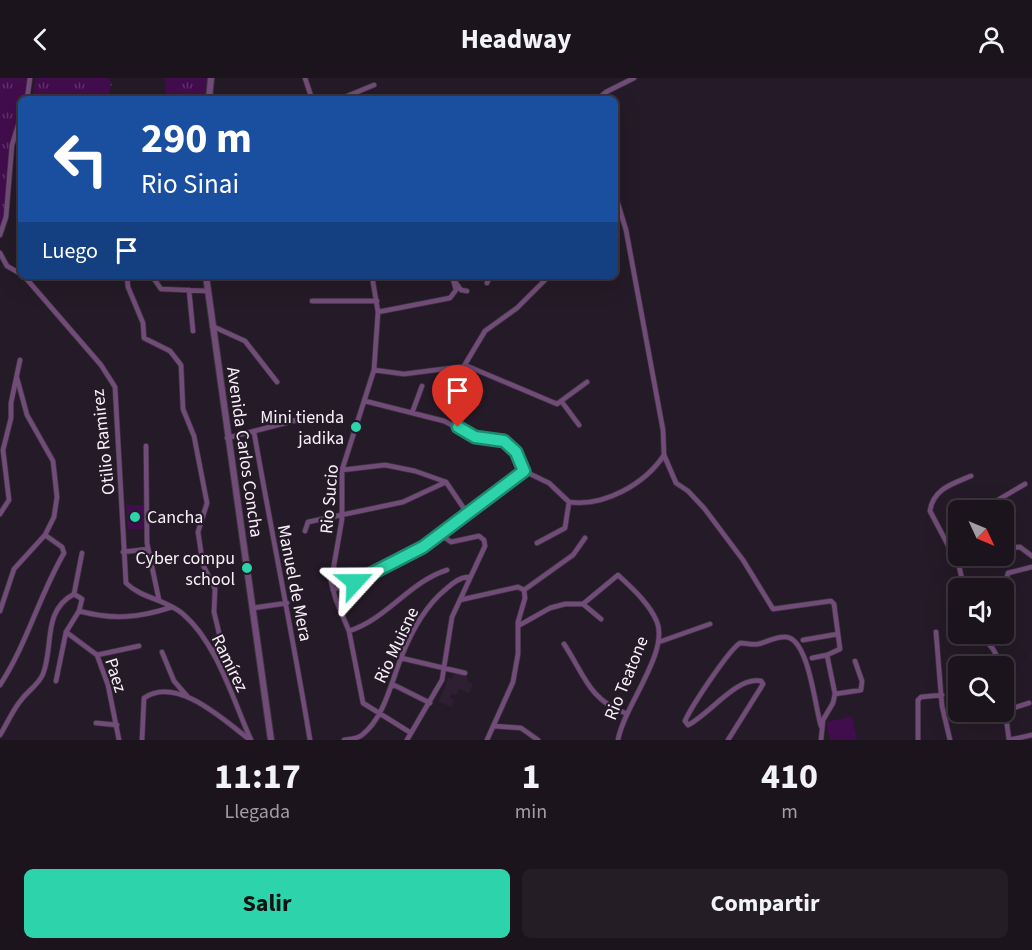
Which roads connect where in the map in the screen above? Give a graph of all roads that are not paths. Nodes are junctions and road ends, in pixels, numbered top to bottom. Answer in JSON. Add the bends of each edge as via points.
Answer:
{"nodes":[{"id":1,"x":30,"y":78,"type":"edge"},
{"id":2,"x":211,"y":78,"type":"edge"},
{"id":3,"x":305,"y":78,"type":"edge"},
{"id":4,"x":634,"y":78,"type":"edge"},
{"id":5,"x":374,"y":85,"type":"dead end"},
{"id":6,"x":27,"y":96,"type":"edge"},
{"id":7,"x":209,"y":96,"type":"edge"},
{"id":8,"x":311,"y":96,"type":"edge"},
{"id":9,"x":353,"y":96,"type":"edge"},
{"id":10,"x":601,"y":96,"type":"edge"},
{"id":11,"x":18,"y":126,"type":"edge"},
{"id":12,"x":618,"y":205,"type":"edge"},
{"id":13,"x":0,"y":235,"type":"edge"},
{"id":14,"x":0,"y":253,"type":"edge"},
{"id":15,"x":18,"y":273,"type":"edge"},
{"id":16,"x":26,"y":279,"type":"edge"},
{"id":17,"x":127,"y":279,"type":"edge"},
{"id":18,"x":154,"y":279,"type":"edge"},
{"id":19,"x":206,"y":279,"type":"edge"},
{"id":20,"x":373,"y":279,"type":"edge"},
{"id":21,"x":453,"y":279,"type":"edge"},
{"id":22,"x":489,"y":279,"type":"edge"},
{"id":23,"x":546,"y":279,"type":"edge"},
{"id":24,"x":488,"y":283,"type":"dead end"},
{"id":25,"x":189,"y":290,"type":"junction"},
{"id":26,"x":207,"y":291,"type":"junction"},
{"id":27,"x":467,"y":291,"type":"dead end"},
{"id":28,"x":312,"y":301,"type":"dead end"},
{"id":29,"x":377,"y":301,"type":"junction"},
{"id":30,"x":378,"y":312,"type":"junction"},
{"id":31,"x":212,"y":326,"type":"junction"},
{"id":32,"x":193,"y":331,"type":"dead end"},
{"id":33,"x":20,"y":360,"type":"dead end"},
{"id":34,"x":464,"y":366,"type":"junction"},
{"id":35,"x":374,"y":370,"type":"junction"},
{"id":36,"x":17,"y":378,"type":"junction"},
{"id":37,"x":276,"y":382,"type":"dead end"},
{"id":38,"x":587,"y":382,"type":"dead end"},
{"id":39,"x":422,"y":386,"type":"dead end"},
{"id":40,"x":365,"y":401,"type":"junction"},
{"id":41,"x":562,"y":402,"type":"junction"},
{"id":42,"x":412,"y":413,"type":"junction"},
{"id":43,"x":297,"y":420,"type":"dead end"},
{"id":44,"x":579,"y":425,"type":"dead end"},
{"id":45,"x":254,"y":432,"type":"junction"},
{"id":46,"x":227,"y":438,"type":"junction"},
{"id":47,"x":146,"y":446,"type":"dead end"},
{"id":48,"x":664,"y":455,"type":"junction"},
{"id":49,"x":342,"y":470,"type":"junction"},
{"id":50,"x":524,"y":471,"type":"junction"},
{"id":51,"x":971,"y":476,"type":"dead end"},
{"id":52,"x":446,"y":482,"type":"junction"},
{"id":53,"x":1025,"y":484,"type":"dead end"},
{"id":54,"x":998,"y":500,"type":"edge"},
{"id":55,"x":569,"y":502,"type":"junction"},
{"id":56,"x":467,"y":513,"type":"junction"},
{"id":57,"x":0,"y":514,"type":"edge"},
{"id":58,"x":342,"y":516,"type":"junction"},
{"id":59,"x":305,"y":531,"type":"dead end"},
{"id":60,"x":45,"y":535,"type":"junction"},
{"id":61,"x":441,"y":535,"type":"junction"},
{"id":62,"x":585,"y":538,"type":"dead end"},
{"id":63,"x":537,"y":543,"type":"dead end"},
{"id":64,"x":948,"y":545,"type":"edge"},
{"id":65,"x":1014,"y":547,"type":"edge"},
{"id":66,"x":148,"y":549,"type":"junction"},
{"id":67,"x":123,"y":552,"type":"junction"},
{"id":68,"x":82,"y":553,"type":"dead end"},
{"id":69,"x":1032,"y":556,"type":"edge"},
{"id":70,"x":959,"y":566,"type":"edge"},
{"id":71,"x":1032,"y":567,"type":"edge"},
{"id":72,"x":447,"y":570,"type":"dead end"},
{"id":73,"x":469,"y":577,"type":"junction"},
{"id":74,"x":962,"y":578,"type":"edge"},
{"id":75,"x":1007,"y":578,"type":"edge"},
{"id":76,"x":333,"y":590,"type":"junction"},
{"id":77,"x":524,"y":591,"type":"junction"},
{"id":78,"x":74,"y":594,"type":"junction"},
{"id":79,"x":159,"y":600,"type":"junction"},
{"id":80,"x":459,"y":600,"type":"junction"},
{"id":81,"x":286,"y":603,"type":"junction"},
{"id":82,"x":583,"y":604,"type":"junction"},
{"id":83,"x":172,"y":607,"type":"junction"},
{"id":84,"x":253,"y":608,"type":"junction"},
{"id":85,"x":0,"y":611,"type":"edge"},
{"id":86,"x":79,"y":611,"type":"junction"},
{"id":87,"x":601,"y":619,"type":"dead end"},
{"id":88,"x":710,"y":624,"type":"dead end"},
{"id":89,"x":518,"y":626,"type":"junction"},
{"id":90,"x":349,"y":631,"type":"junction"},
{"id":91,"x":66,"y":632,"type":"junction"},
{"id":92,"x":936,"y":632,"type":"dead end"},
{"id":93,"x":838,"y":634,"type":"junction"},
{"id":94,"x":802,"y":640,"type":"dead end"},
{"id":95,"x":659,"y":642,"type":"junction"},
{"id":96,"x":564,"y":644,"type":"dead end"},
{"id":97,"x":139,"y":646,"type":"dead end"},
{"id":98,"x":162,"y":652,"type":"dead end"},
{"id":99,"x":213,"y":652,"type":"junction"},
{"id":100,"x":97,"y":655,"type":"junction"},
{"id":101,"x":827,"y":655,"type":"junction"},
{"id":102,"x":401,"y":658,"type":"junction"},
{"id":103,"x":812,"y":658,"type":"dead end"},
{"id":104,"x":855,"y":661,"type":"dead end"},
{"id":105,"x":445,"y":668,"type":"junction"},
{"id":106,"x":465,"y":673,"type":"dead end"},
{"id":107,"x":56,"y":681,"type":"dead end"},
{"id":108,"x":392,"y":684,"type":"junction"},
{"id":109,"x":0,"y":685,"type":"edge"},
{"id":110,"x":835,"y":694,"type":"junction"},
{"id":111,"x":942,"y":695,"type":"junction"},
{"id":112,"x":186,"y":696,"type":"junction"},
{"id":113,"x":430,"y":703,"type":"junction"},
{"id":114,"x":1029,"y":703,"type":"dead end"},
{"id":115,"x":1014,"y":708,"type":"edge"},
{"id":116,"x":378,"y":713,"type":"junction"},
{"id":117,"x":625,"y":713,"type":"junction"},
{"id":118,"x":1006,"y":722,"type":"edge"},
{"id":119,"x":96,"y":723,"type":"dead end"},
{"id":120,"x":117,"y":724,"type":"junction"},
{"id":121,"x":494,"y":726,"type":"junction"},
{"id":122,"x":822,"y":728,"type":"junction"},
{"id":123,"x":411,"y":733,"type":"junction"},
{"id":124,"x":0,"y":735,"type":"edge"},
{"id":125,"x":1032,"y":735,"type":"edge"},
{"id":126,"x":360,"y":739,"type":"edge"},
{"id":127,"x":120,"y":740,"type":"edge"},
{"id":128,"x":142,"y":740,"type":"edge"},
{"id":129,"x":251,"y":740,"type":"edge"},
{"id":130,"x":263,"y":740,"type":"edge"},
{"id":131,"x":271,"y":740,"type":"edge"},
{"id":132,"x":310,"y":740,"type":"edge"},
{"id":133,"x":344,"y":740,"type":"edge"},
{"id":134,"x":407,"y":740,"type":"edge"},
{"id":135,"x":487,"y":740,"type":"edge"},
{"id":136,"x":538,"y":740,"type":"edge"},
{"id":137,"x":618,"y":740,"type":"edge"},
{"id":138,"x":728,"y":740,"type":"edge"},
{"id":139,"x":821,"y":740,"type":"edge"},
{"id":140,"x":918,"y":740,"type":"edge"},
{"id":141,"x":950,"y":740,"type":"edge"},
{"id":142,"x":1009,"y":740,"type":"edge"}],
"edges":[{"from":1,"to":6,"type":"street"},
{"from":2,"to":7,"type":"street"},
{"from":3,"to":8,"type":"street"},
{"from":4,"to":10,"type":"street"},
{"from":5,"to":9,"type":"street"},
{"from":11,"to":13,"type":"street"},
{"from":12,"to":48,"type":"street","via":[[663,430]]},
{"from":14,"to":15,"type":"street","name":"Otilio Ramirez","via":[[7,266]]},
{"from":16,"to":67,"type":"street","name":"Otilio Ramirez","via":[[102,365],[115,387]]},
{"from":17,"to":99,"type":"street","via":[[143,323],[144,338],[170,351],[181,365],[183,409],[194,436],[207,503],[198,532],[202,565],[215,589],[214,612],[220,637]]},
{"from":18,"to":25,"type":"street","via":[[161,289]]},
{"from":19,"to":26,"type":"street","name":"Avenida Carlos Concha"},
{"from":20,"to":29,"type":"street","name":"Rio Sucio"},
{"from":21,"to":27,"type":"street"},
{"from":21,"to":30,"type":"street","via":[[456,290],[450,298]]},
{"from":22,"to":24,"type":"street"},
{"from":23,"to":34,"type":"street","via":[[517,308],[485,331]]},
{"from":25,"to":26,"type":"street"},
{"from":25,"to":32,"type":"street"},
{"from":26,"to":31,"type":"street","name":"Avenida Carlos Concha"},
{"from":28,"to":29,"type":"street"},
{"from":29,"to":30,"type":"street","name":"Rio Sucio"},
{"from":30,"to":35,"type":"street","name":"Rio Sucio"},
{"from":31,"to":37,"type":"street","via":[[245,340]]},
{"from":31,"to":46,"type":"street","name":"Avenida Carlos Concha"},
{"from":33,"to":36,"type":"street"},
{"from":34,"to":35,"type":"street","via":[[404,374]]},
{"from":34,"to":41,"type":"street","via":[[552,403]]},
{"from":35,"to":40,"type":"street","name":"Rio Sucio"},
{"from":36,"to":57,"type":"street","via":[[3,450],[9,500]]},
{"from":36,"to":60,"type":"street","via":[[27,415],[53,461],[56,507]]},
{"from":38,"to":41,"type":"street"},
{"from":39,"to":42,"type":"street"},
{"from":40,"to":42,"type":"street"},
{"from":40,"to":49,"type":"street","name":"Rio Sucio"},
{"from":41,"to":44,"type":"street"},
{"from":42,"to":50,"type":"street","via":[[444,421],[475,437],[504,441],[516,452]]},
{"from":43,"to":45,"type":"street"},
{"from":45,"to":46,"type":"street"},
{"from":45,"to":81,"type":"street","name":"Manuel de Mera"},
{"from":46,"to":84,"type":"street","name":"Avenida Carlos Concha"},
{"from":47,"to":66,"type":"street"},
{"from":48,"to":55,"type":"street","via":[[649,475],[623,489],[590,503]]},
{"from":48,"to":93,"type":"street","via":[[676,483],[704,508],[743,560],[771,607],[776,610],[831,601]]},
{"from":49,"to":52,"type":"street","via":[[393,466]]},
{"from":49,"to":58,"type":"street","name":"Rio Sucio"},
{"from":50,"to":55,"type":"street","via":[[549,483]]},
{"from":50,"to":56,"type":"street"},
{"from":51,"to":64,"type":"street","via":[[939,491],[931,502],[930,511]]},
{"from":52,"to":56,"type":"street"},
{"from":52,"to":58,"type":"street","via":[[407,501]]},
{"from":53,"to":54,"type":"street"},
{"from":55,"to":63,"type":"street","via":[[565,528]]},
{"from":56,"to":61,"type":"street"},
{"from":58,"to":59,"type":"street","via":[[308,522]]},
{"from":58,"to":76,"type":"street","name":"Rio Sucio"},
{"from":60,"to":85,"type":"street","via":[[14,569]]},
{"from":60,"to":109,"type":"street","via":[[60,545],[64,553],[18,657]]},
{"from":61,"to":73,"type":"street","via":[[451,542],[476,536],[484,540],[484,549]]},
{"from":61,"to":76,"type":"street","via":[[384,569]]},
{"from":62,"to":77,"type":"street","via":[[573,555]]},
{"from":65,"to":69,"type":"street"},
{"from":66,"to":67,"type":"street"},
{"from":66,"to":79,"type":"street"},
{"from":67,"to":79,"type":"street","name":"Otilio Ramirez","via":[[126,583],[139,594]]},
{"from":68,"to":78,"type":"street"},
{"from":70,"to":74,"type":"street"},
{"from":71,"to":75,"type":"street","via":[[1008,573]]},
{"from":72,"to":90,"type":"street","via":[[428,576],[368,625]]},
{"from":73,"to":80,"type":"street"},
{"from":73,"to":102,"type":"street","name":"Rio Muisne","via":[[450,585],[424,611]]},
{"from":76,"to":90,"type":"street","name":"Rio Sucio"},
{"from":77,"to":80,"type":"street","via":[[518,587]]},
{"from":77,"to":89,"type":"street"},
{"from":78,"to":86,"type":"street","via":[[82,599]]},
{"from":78,"to":124,"type":"street","via":[[59,606],[51,624],[40,679],[20,700]]},
{"from":79,"to":83,"type":"street","name":"Otilio Ramirez"},
{"from":80,"to":105,"type":"street","via":[[449,630]]},
{"from":81,"to":84,"type":"street"},
{"from":81,"to":132,"type":"street","name":"Manuel de Mera"},
{"from":82,"to":87,"type":"street"},
{"from":82,"to":89,"type":"street","via":[[550,608]]},
{"from":82,"to":95,"type":"street","name":"Rio Teatone","via":[[618,575],[651,610]]},
{"from":83,"to":86,"type":"street","via":[[118,619]]},
{"from":83,"to":99,"type":"street","name":"Ramírez","via":[[184,615]]},
{"from":84,"to":131,"type":"street","name":"Avenida Carlos Concha"},
{"from":86,"to":91,"type":"street"},
{"from":88,"to":95,"type":"street"},
{"from":89,"to":121,"type":"street","via":[[513,682]]},
{"from":90,"to":116,"type":"street","name":"Rio Sucio","via":[[363,703]]},
{"from":91,"to":100,"type":"street","name":"Paez"},
{"from":91,"to":107,"type":"street"},
{"from":92,"to":111,"type":"street"},
{"from":93,"to":94,"type":"street"},
{"from":93,"to":101,"type":"street","via":[[840,649]]},
{"from":95,"to":117,"type":"street","name":"Rio Teatone"},
{"from":96,"to":117,"type":"street","via":[[599,699]]},
{"from":97,"to":100,"type":"street"},
{"from":98,"to":112,"type":"street","via":[[174,681]]},
{"from":99,"to":129,"type":"street","name":"Ramírez"},
{"from":100,"to":120,"type":"street","name":"Paez"},
{"from":101,"to":103,"type":"street"},
{"from":101,"to":110,"type":"street"},
{"from":102,"to":105,"type":"street"},
{"from":102,"to":108,"type":"street","name":"Rio Muisne"},
{"from":104,"to":110,"type":"street","via":[[861,690]]},
{"from":105,"to":106,"type":"street"},
{"from":105,"to":113,"type":"street"},
{"from":108,"to":113,"type":"street"},
{"from":108,"to":116,"type":"street","name":"Rio Muisne"},
{"from":110,"to":122,"type":"street"},
{"from":111,"to":140,"type":"street","via":[[921,696],[918,700]]},
{"from":111,"to":141,"type":"street"},
{"from":112,"to":128,"type":"street","via":[[146,696]]},
{"from":112,"to":129,"type":"street"},
{"from":113,"to":123,"type":"street"},
{"from":114,"to":115,"type":"street"},
{"from":116,"to":123,"type":"street","name":"Rio Sucio"},
{"from":116,"to":126,"type":"street","name":"Rio Muisne"},
{"from":117,"to":137,"type":"street","name":"Rio Teatone"},
{"from":118,"to":142,"type":"street"},
{"from":119,"to":120,"type":"street"},
{"from":120,"to":127,"type":"street","name":"Paez"},
{"from":121,"to":135,"type":"street"},
{"from":121,"to":136,"type":"street","via":[[521,728]]},
{"from":122,"to":138,"type":"street","via":[[799,647],[789,637],[772,638],[758,644],[740,643],[729,652],[687,716],[688,725],[743,683],[761,681],[763,684]]},
{"from":122,"to":139,"type":"street"},
{"from":123,"to":134,"type":"street"},
{"from":125,"to":142,"type":"street"},
{"from":126,"to":133,"type":"street","name":"Rio Muisne"},
{"from":130,"to":131,"type":"street"}]}
